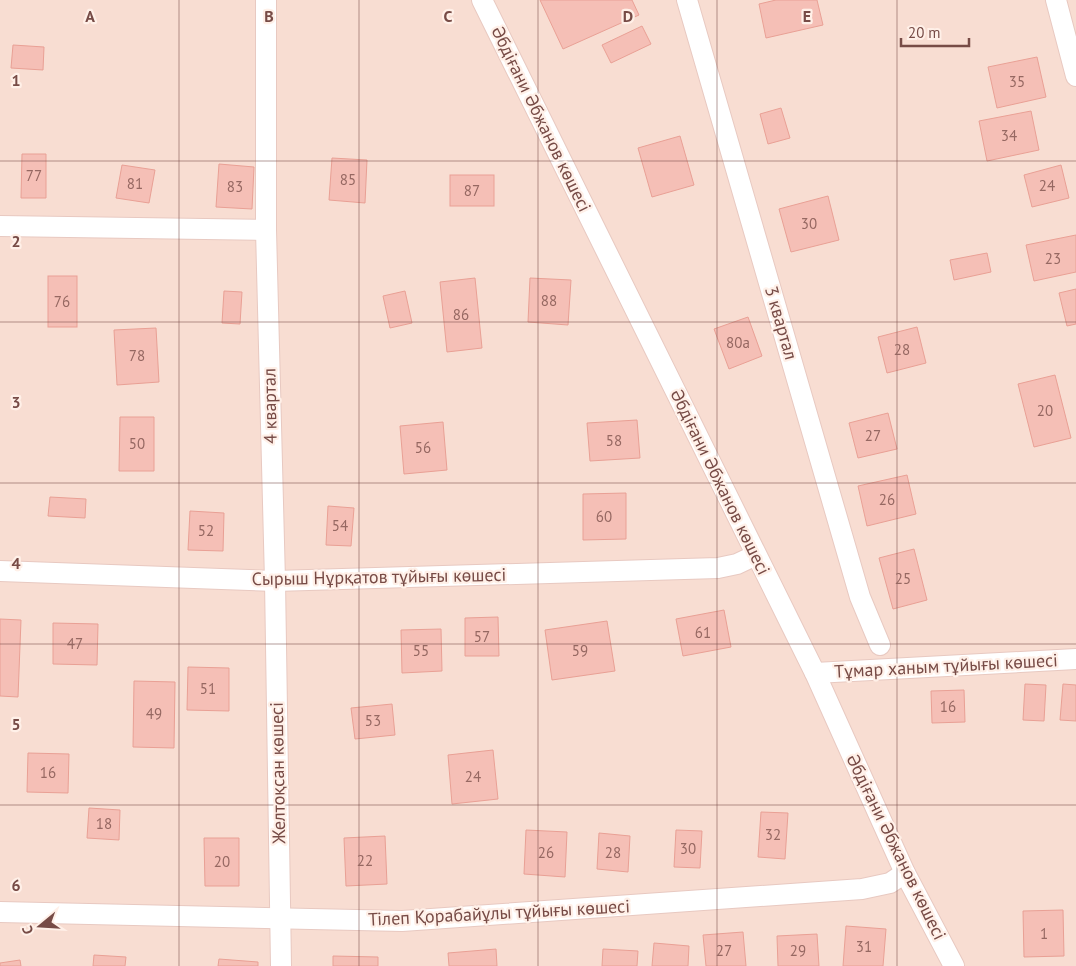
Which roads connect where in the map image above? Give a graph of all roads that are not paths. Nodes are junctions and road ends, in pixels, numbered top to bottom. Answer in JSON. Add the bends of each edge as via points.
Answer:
{"nodes":[{"id":1,"x":266,"y":0,"type":"edge"},
{"id":2,"x":482,"y":0,"type":"edge"},
{"id":3,"x":687,"y":0,"type":"edge"},
{"id":4,"x":1056,"y":0,"type":"edge"},
{"id":5,"x":1076,"y":76,"type":"edge"},
{"id":6,"x":0,"y":226,"type":"edge"},
{"id":7,"x":266,"y":230,"type":"junction"},
{"id":8,"x":756,"y":555,"type":"junction"},
{"id":9,"x":0,"y":571,"type":"edge"},
{"id":10,"x":275,"y":581,"type":"junction"},
{"id":11,"x":880,"y":645,"type":"dead end"},
{"id":12,"x":1076,"y":659,"type":"edge"},
{"id":13,"x":815,"y":673,"type":"junction"},
{"id":14,"x":905,"y":873,"type":"junction"},
{"id":15,"x":0,"y":912,"type":"edge"},
{"id":16,"x":280,"y":919,"type":"junction"},
{"id":17,"x":281,"y":966,"type":"edge"},
{"id":18,"x":954,"y":966,"type":"edge"}],
"edges":[{"from":1,"to":7,"type":"street","name":"4 квартал"},
{"from":2,"to":8,"type":"street","name":"Әбдіғани Әбжанов көшесі"},
{"from":3,"to":11,"type":"street","name":"3 квартал","via":[[860,597]]},
{"from":4,"to":5,"type":"street"},
{"from":6,"to":7,"type":"street"},
{"from":7,"to":10,"type":"street","name":"4 квартал"},
{"from":8,"to":10,"type":"street","name":"Сырыш Нұрқатов тұйығы көшесі","via":[[718,568]]},
{"from":8,"to":13,"type":"street","name":"Әбдіғани Әбжанов көшесі"},
{"from":9,"to":10,"type":"street","name":"Сырыш Нұрқатов тұйығы көшесі"},
{"from":10,"to":16,"type":"street","name":"Желтоқсан көшесі"},
{"from":12,"to":13,"type":"street","name":"Тұмар ханым тұйығы көшесі"},
{"from":13,"to":14,"type":"street","name":"Әбдіғани Әбжанов көшесі"},
{"from":14,"to":16,"type":"street","name":"Тілеп Қорабайұлы тұйығы көшесі","via":[[890,883],[862,889],[402,921]]},
{"from":14,"to":18,"type":"street","name":"Әбдіғани Әбжанов көшесі"},
{"from":15,"to":16,"type":"street","name":"Тілеп Қорабайұлы тұйығы көшесі"},
{"from":16,"to":17,"type":"street","name":"Желтоқсан көшесі"}]}
